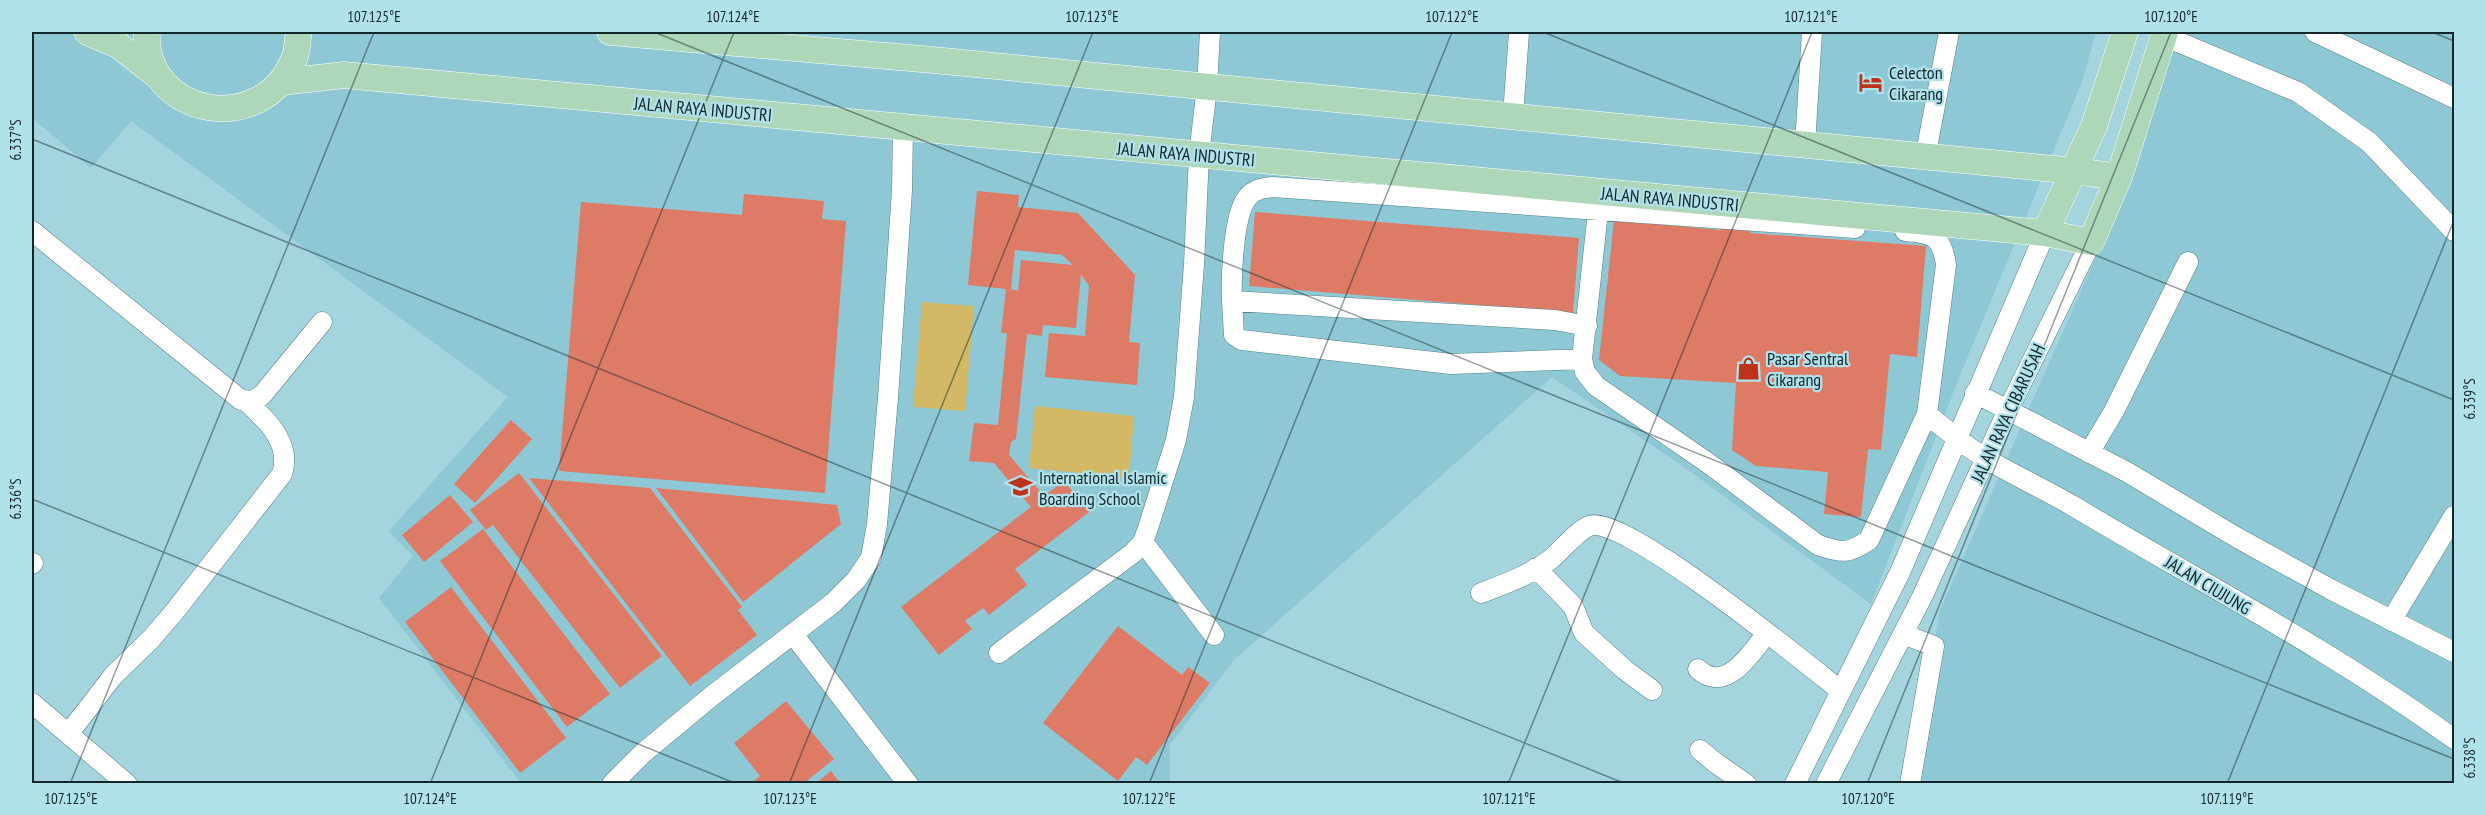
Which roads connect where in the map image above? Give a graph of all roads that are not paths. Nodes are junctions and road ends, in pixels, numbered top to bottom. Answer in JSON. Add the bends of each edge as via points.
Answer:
{"nodes":[{"id":1,"x":87,"y":32,"type":"edge"},
{"id":2,"x":147,"y":32,"type":"edge"},
{"id":3,"x":299,"y":32,"type":"edge"},
{"id":4,"x":610,"y":32,"type":"edge"},
{"id":5,"x":1210,"y":32,"type":"edge"},
{"id":6,"x":1519,"y":32,"type":"edge"},
{"id":7,"x":1812,"y":32,"type":"edge"},
{"id":8,"x":1949,"y":32,"type":"edge"},
{"id":9,"x":2125,"y":32,"type":"edge"},
{"id":10,"x":2316,"y":32,"type":"edge"},
{"id":11,"x":2165,"y":34,"type":"edge"},
{"id":12,"x":2350,"y":39,"type":"edge"},
{"id":13,"x":161,"y":78,"type":"junction"},
{"id":14,"x":282,"y":82,"type":"junction"},
{"id":15,"x":1207,"y":87,"type":"junction"},
{"id":16,"x":2454,"y":98,"type":"edge"},
{"id":17,"x":1513,"y":116,"type":"junction"},
{"id":18,"x":903,"y":128,"type":"junction"},
{"id":19,"x":1805,"y":145,"type":"junction"},
{"id":20,"x":1199,"y":155,"type":"junction"},
{"id":21,"x":1925,"y":158,"type":"junction"},
{"id":22,"x":2075,"y":171,"type":"junction"},
{"id":23,"x":2119,"y":177,"type":"junction"},
{"id":24,"x":1599,"y":201,"type":"junction"},
{"id":25,"x":32,"y":231,"type":"edge"},
{"id":26,"x":2454,"y":231,"type":"edge"},
{"id":27,"x":2045,"y":233,"type":"junction"},
{"id":28,"x":2091,"y":242,"type":"junction"},
{"id":29,"x":2188,"y":262,"type":"dead end"},
{"id":30,"x":1232,"y":301,"type":"junction"},
{"id":31,"x":322,"y":322,"type":"dead end"},
{"id":32,"x":1587,"y":326,"type":"junction"},
{"id":33,"x":1582,"y":359,"type":"junction"},
{"id":34,"x":1976,"y":393,"type":"junction"},
{"id":35,"x":248,"y":402,"type":"junction"},
{"id":36,"x":2008,"y":410,"type":"junction"},
{"id":37,"x":1927,"y":414,"type":"junction"},
{"id":38,"x":1956,"y":438,"type":"junction"},
{"id":39,"x":2089,"y":453,"type":"junction"},
{"id":40,"x":1986,"y":459,"type":"junction"},
{"id":41,"x":2454,"y":516,"type":"edge"},
{"id":42,"x":1143,"y":542,"type":"junction"},
{"id":43,"x":1536,"y":568,"type":"junction"},
{"id":44,"x":1481,"y":593,"type":"dead end"},
{"id":45,"x":2391,"y":621,"type":"junction"},
{"id":46,"x":1767,"y":633,"type":"junction"},
{"id":47,"x":793,"y":634,"type":"junction"},
{"id":48,"x":1903,"y":634,"type":"junction"},
{"id":49,"x":1214,"y":635,"type":"dead end"},
{"id":50,"x":2454,"y":652,"type":"edge"},
{"id":51,"x":999,"y":653,"type":"dead end"},
{"id":52,"x":1698,"y":669,"type":"dead end"},
{"id":53,"x":1652,"y":690,"type":"dead end"},
{"id":54,"x":1841,"y":691,"type":"junction"},
{"id":55,"x":32,"y":703,"type":"edge"},
{"id":56,"x":69,"y":733,"type":"junction"},
{"id":57,"x":2454,"y":739,"type":"edge"},
{"id":58,"x":1700,"y":750,"type":"dead end"},
{"id":59,"x":127,"y":783,"type":"edge"},
{"id":60,"x":612,"y":783,"type":"edge"},
{"id":61,"x":908,"y":783,"type":"edge"},
{"id":62,"x":1746,"y":783,"type":"edge"},
{"id":63,"x":1795,"y":783,"type":"edge"},
{"id":64,"x":1826,"y":783,"type":"edge"},
{"id":65,"x":1910,"y":783,"type":"edge"}],
"edges":[{"from":1,"to":13,"type":"main road","via":[[118,45]]},
{"from":2,"to":13,"type":"main road","via":[[150,58]]},
{"from":3,"to":14,"type":"main road","via":[[295,58]]},
{"from":4,"to":15,"type":"main road"},
{"from":5,"to":15,"type":"street"},
{"from":6,"to":17,"type":"street"},
{"from":7,"to":19,"type":"street"},
{"from":8,"to":21,"type":"street"},
{"from":9,"to":22,"type":"main road","name":"JALAN RAYA CIBARUSAH"},
{"from":10,"to":12,"type":"street"},
{"from":11,"to":23,"type":"main road","name":"JALAN RAYA CIBARUSAH"},
{"from":11,"to":26,"type":"street","via":[[2298,92],[2369,142]]},
{"from":12,"to":16,"type":"street"},
{"from":13,"to":14,"type":"main road","via":[[177,95],[221,110],[244,107]]},
{"from":14,"to":18,"type":"main road","name":"JALAN RAYA INDUSTRI","via":[[344,75]]},
{"from":15,"to":17,"type":"main road"},
{"from":15,"to":20,"type":"street"},
{"from":17,"to":19,"type":"main road"},
{"from":18,"to":20,"type":"main road","name":"JALAN RAYA INDUSTRI"},
{"from":18,"to":47,"type":"street","via":[[888,398],[871,558],[849,589]]},
{"from":19,"to":21,"type":"main road"},
{"from":20,"to":24,"type":"main road","name":"JALAN RAYA INDUSTRI"},
{"from":20,"to":42,"type":"street","via":[[1188,361],[1181,414]]},
{"from":21,"to":22,"type":"main road"},
{"from":22,"to":23,"type":"main road"},
{"from":22,"to":27,"type":"main road","name":"JALAN RAYA CIBARUSAH"},
{"from":23,"to":28,"type":"main road","name":"JALAN RAYA CIBARUSAH"},
{"from":24,"to":27,"type":"main road","name":"JALAN RAYA INDUSTRI"},
{"from":24,"to":30,"type":"street","via":[[1257,189],[1239,213]]},
{"from":24,"to":32,"type":"street"},
{"from":24,"to":37,"type":"street","via":[[1918,232],[1939,240],[1946,265]]},
{"from":25,"to":35,"type":"street","via":[[137,318]]},
{"from":27,"to":28,"type":"main road","name":"JALAN RAYA INDUSTRI"},
{"from":27,"to":34,"type":"street","name":"JALAN RAYA CIBARUSAH"},
{"from":28,"to":36,"type":"street","name":"JALAN RAYA CIBARUSAH"},
{"from":29,"to":39,"type":"street","via":[[2115,411]]},
{"from":30,"to":32,"type":"street","via":[[1555,320]]},
{"from":30,"to":33,"type":"street","via":[[1232,328],[1242,340],[1451,364]]},
{"from":31,"to":35,"type":"street","via":[[263,394]]},
{"from":32,"to":33,"type":"street"},
{"from":33,"to":37,"type":"street","via":[[1585,372],[1596,386],[1818,545],[1834,551],[1853,551],[1869,540]]},
{"from":34,"to":36,"type":"street"},
{"from":34,"to":38,"type":"street","name":"JALAN RAYA CIBARUSAH"},
{"from":35,"to":56,"type":"street","via":[[277,434],[285,465],[282,474],[152,639],[113,676]]},
{"from":36,"to":39,"type":"street"},
{"from":36,"to":40,"type":"street","name":"JALAN RAYA CIBARUSAH"},
{"from":37,"to":38,"type":"street","name":"JALAN CIUJUNG"},
{"from":38,"to":40,"type":"street","name":"JALAN CIUJUNG"},
{"from":38,"to":54,"type":"street","name":"JALAN RAYA CIBARUSAH","via":[[1901,570]]},
{"from":39,"to":45,"type":"street"},
{"from":40,"to":48,"type":"street","name":"JALAN RAYA CIBARUSAH"},
{"from":40,"to":57,"type":"street","name":"JALAN CIUJUNG","via":[[2041,487],[2274,624]]},
{"from":41,"to":45,"type":"street"},
{"from":42,"to":49,"type":"street"},
{"from":42,"to":51,"type":"street"},
{"from":43,"to":44,"type":"street"},
{"from":43,"to":46,"type":"street","via":[[1588,526],[1609,526],[1688,574]]},
{"from":43,"to":53,"type":"street","via":[[1573,606],[1584,633]]},
{"from":45,"to":50,"type":"street"},
{"from":46,"to":52,"type":"street","via":[[1739,666],[1724,677],[1707,677]]},
{"from":46,"to":54,"type":"street"},
{"from":47,"to":60,"type":"street","via":[[666,734]]},
{"from":47,"to":61,"type":"street"},
{"from":48,"to":64,"type":"street","name":"JALAN RAYA CIBARUSAH"},
{"from":48,"to":65,"type":"street","via":[[1934,646]]},
{"from":54,"to":63,"type":"street","name":"JALAN RAYA CIBARUSAH"},
{"from":55,"to":56,"type":"street"},
{"from":56,"to":59,"type":"street"},
{"from":58,"to":62,"type":"street"}]}
